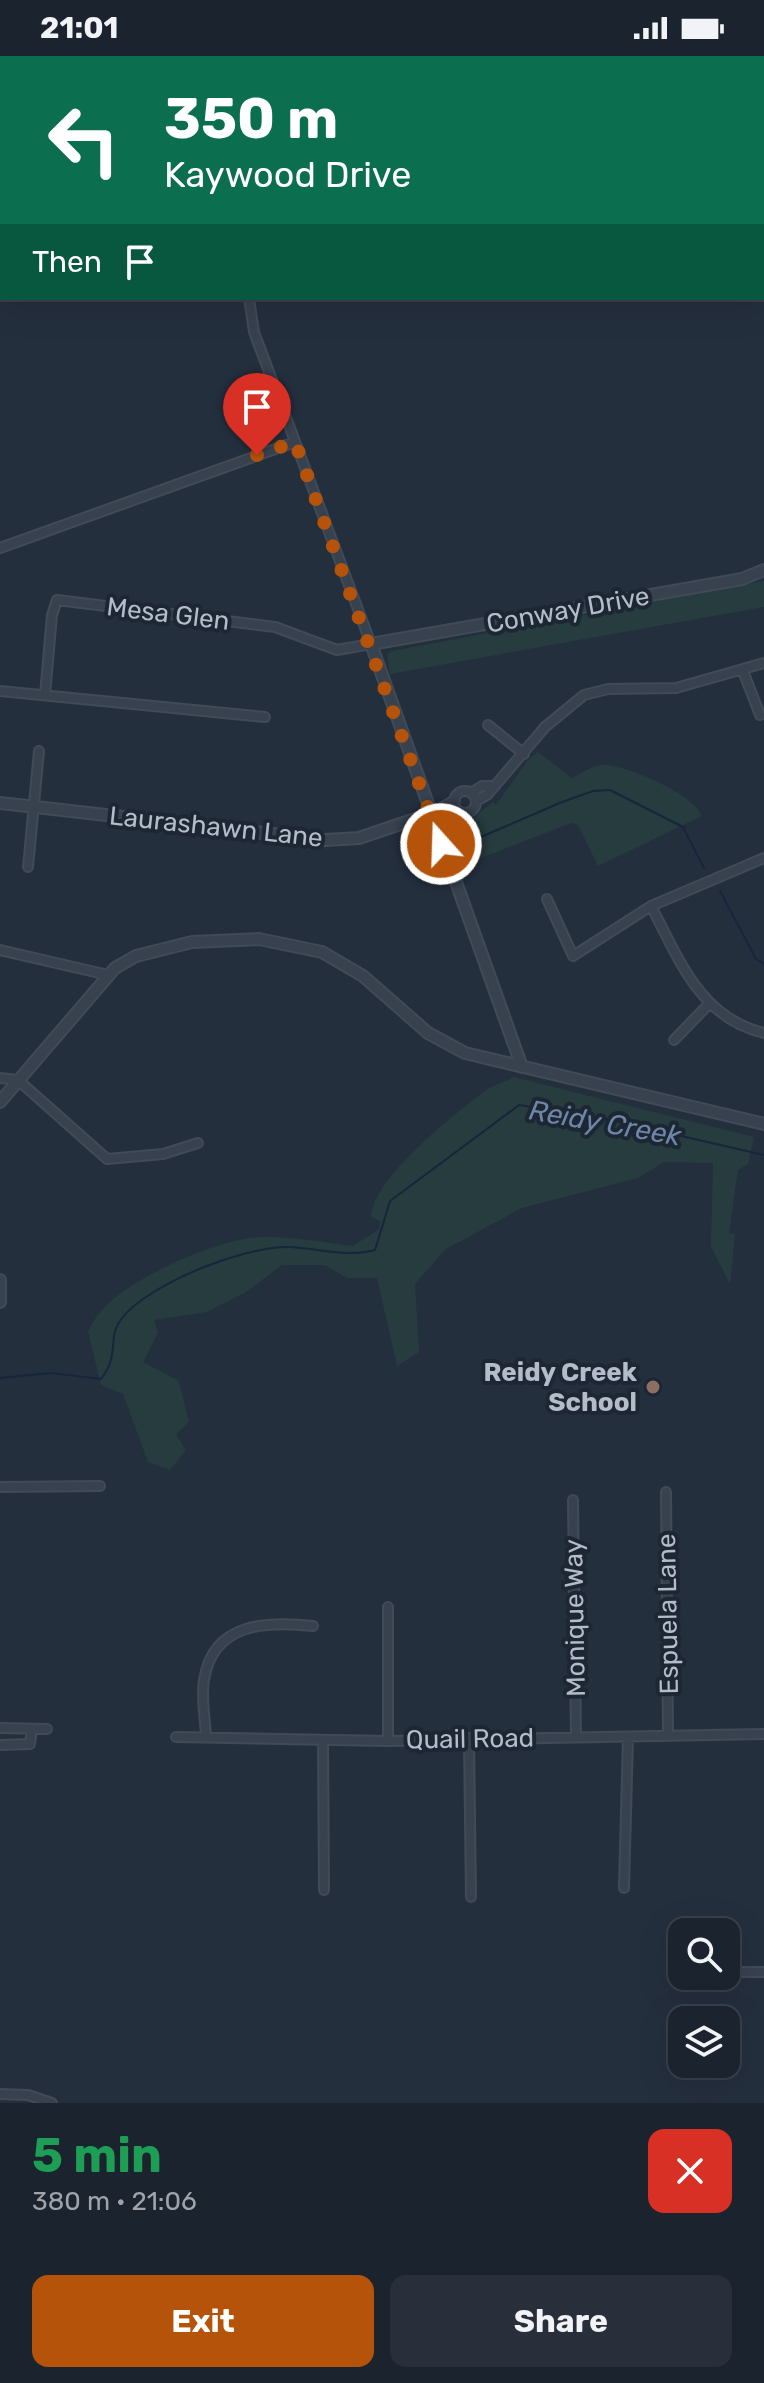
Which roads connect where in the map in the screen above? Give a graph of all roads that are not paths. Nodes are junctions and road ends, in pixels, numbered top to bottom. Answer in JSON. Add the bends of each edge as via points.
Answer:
{"nodes":[{"id":1,"x":249,"y":300,"type":"edge"},
{"id":2,"x":295,"y":442,"type":"junction"},
{"id":3,"x":2,"y":544,"type":"edge"},
{"id":4,"x":764,"y":570,"type":"edge"},
{"id":5,"x":371,"y":644,"type":"junction"},
{"id":6,"x":764,"y":663,"type":"edge"},
{"id":7,"x":743,"y":671,"type":"junction"},
{"id":8,"x":0,"y":691,"type":"edge"},
{"id":9,"x":45,"y":695,"type":"junction"},
{"id":10,"x":760,"y":715,"type":"dead end"},
{"id":11,"x":265,"y":717,"type":"dead end"},
{"id":12,"x":488,"y":725,"type":"dead end"},
{"id":13,"x":39,"y":751,"type":"dead end"},
{"id":14,"x":524,"y":754,"type":"junction"},
{"id":15,"x":474,"y":797,"type":"junction"},
{"id":16,"x":455,"y":800,"type":"junction"},
{"id":17,"x":0,"y":803,"type":"edge"},
{"id":18,"x":34,"y":806,"type":"junction"},
{"id":19,"x":459,"y":811,"type":"junction"},
{"id":20,"x":430,"y":814,"type":"junction"},
{"id":21,"x":764,"y":858,"type":"edge"},
{"id":22,"x":28,"y":867,"type":"dead end"},
{"id":23,"x":547,"y":899,"type":"dead end"},
{"id":24,"x":651,"y":906,"type":"junction"},
{"id":25,"x":0,"y":950,"type":"edge"},
{"id":26,"x":108,"y":975,"type":"junction"},
{"id":27,"x":709,"y":1004,"type":"junction"},
{"id":28,"x":764,"y":1033,"type":"edge"},
{"id":29,"x":674,"y":1040,"type":"dead end"},
{"id":30,"x":522,"y":1067,"type":"junction"},
{"id":31,"x":0,"y":1078,"type":"edge"},
{"id":32,"x":18,"y":1080,"type":"junction"},
{"id":33,"x":0,"y":1102,"type":"edge"},
{"id":34,"x":764,"y":1124,"type":"edge"},
{"id":35,"x":198,"y":1143,"type":"dead end"},
{"id":36,"x":0,"y":1280,"type":"edge"},
{"id":37,"x":0,"y":1302,"type":"edge"},
{"id":38,"x":100,"y":1486,"type":"dead end"},
{"id":39,"x":0,"y":1487,"type":"edge"},
{"id":40,"x":666,"y":1492,"type":"dead end"},
{"id":41,"x":573,"y":1500,"type":"dead end"},
{"id":42,"x":388,"y":1607,"type":"dead end"},
{"id":43,"x":313,"y":1626,"type":"dead end"},
{"id":44,"x":0,"y":1728,"type":"edge"},
{"id":45,"x":32,"y":1729,"type":"junction"},
{"id":46,"x":47,"y":1729,"type":"dead end"},
{"id":47,"x":764,"y":1734,"type":"edge"},
{"id":48,"x":206,"y":1736,"type":"junction"},
{"id":49,"x":576,"y":1736,"type":"junction"},
{"id":50,"x":668,"y":1736,"type":"junction"},
{"id":51,"x":176,"y":1737,"type":"dead end"},
{"id":52,"x":628,"y":1737,"type":"junction"},
{"id":53,"x":469,"y":1738,"type":"junction"},
{"id":54,"x":323,"y":1740,"type":"junction"},
{"id":55,"x":388,"y":1741,"type":"junction"},
{"id":56,"x":0,"y":1745,"type":"edge"},
{"id":57,"x":624,"y":1888,"type":"dead end"},
{"id":58,"x":324,"y":1890,"type":"dead end"},
{"id":59,"x":471,"y":1897,"type":"dead end"},
{"id":60,"x":740,"y":1972,"type":"edge"},
{"id":61,"x":764,"y":1972,"type":"edge"},
{"id":62,"x":0,"y":2094,"type":"edge"},
{"id":63,"x":52,"y":2103,"type":"edge"}],
"edges":[{"from":1,"to":2,"type":"street","via":[[254,332]]},
{"from":2,"to":3,"type":"street"},
{"from":2,"to":5,"type":"street"},
{"from":4,"to":5,"type":"street","name":"Conway Drive","via":[[742,579]]},
{"from":5,"to":9,"type":"street","name":"Mesa Glen","via":[[337,650],[275,627],[57,600]]},
{"from":5,"to":20,"type":"street"},
{"from":6,"to":7,"type":"street"},
{"from":7,"to":10,"type":"street"},
{"from":7,"to":14,"type":"street","via":[[676,688],[608,689],[584,695],[545,727]]},
{"from":8,"to":9,"type":"street"},
{"from":9,"to":11,"type":"street"},
{"from":12,"to":14,"type":"street"},
{"from":13,"to":18,"type":"street"},
{"from":14,"to":15,"type":"street"},
{"from":15,"to":16,"type":"street","via":[[460,792]]},
{"from":15,"to":19,"type":"street","via":[[469,812]]},
{"from":16,"to":19,"type":"street"},
{"from":16,"to":20,"type":"street"},
{"from":17,"to":18,"type":"street","name":"Laurashawn Lane"},
{"from":18,"to":20,"type":"street","name":"Laurashawn Lane","via":[[325,840],[359,838]]},
{"from":18,"to":22,"type":"street"},
{"from":19,"to":20,"type":"street"},
{"from":20,"to":30,"type":"street"},
{"from":21,"to":24,"type":"street"},
{"from":23,"to":24,"type":"street","via":[[573,956]]},
{"from":24,"to":27,"type":"street","via":[[693,986]]},
{"from":25,"to":26,"type":"street"},
{"from":26,"to":30,"type":"street","via":[[136,956],[192,942],[233,938],[294,944],[353,969],[445,1044]]},
{"from":26,"to":32,"type":"street"},
{"from":27,"to":28,"type":"street"},
{"from":27,"to":29,"type":"street"},
{"from":30,"to":34,"type":"street"},
{"from":31,"to":32,"type":"street"},
{"from":32,"to":33,"type":"street"},
{"from":32,"to":35,"type":"street","via":[[107,1159],[163,1154]]},
{"from":36,"to":37,"type":"street"},
{"from":38,"to":39,"type":"street"},
{"from":40,"to":50,"type":"street","name":"Espuela Lane"},
{"from":41,"to":49,"type":"street","name":"Monique Way"},
{"from":42,"to":55,"type":"street"},
{"from":43,"to":48,"type":"street","via":[[261,1623],[217,1648],[204,1682]]},
{"from":44,"to":45,"type":"street"},
{"from":45,"to":46,"type":"street"},
{"from":45,"to":56,"type":"street","via":[[30,1744]]},
{"from":47,"to":50,"type":"street","name":"Quail Road"},
{"from":48,"to":51,"type":"street","name":"Quail Road"},
{"from":48,"to":54,"type":"street","name":"Quail Road"},
{"from":49,"to":52,"type":"street","name":"Quail Road"},
{"from":49,"to":53,"type":"street","name":"Quail Road"},
{"from":50,"to":52,"type":"street","name":"Quail Road"},
{"from":52,"to":57,"type":"street"},
{"from":53,"to":55,"type":"street","name":"Quail Road"},
{"from":53,"to":59,"type":"street"},
{"from":54,"to":55,"type":"street","name":"Quail Road"},
{"from":54,"to":58,"type":"street"},
{"from":60,"to":61,"type":"street"},
{"from":62,"to":63,"type":"street"}]}
